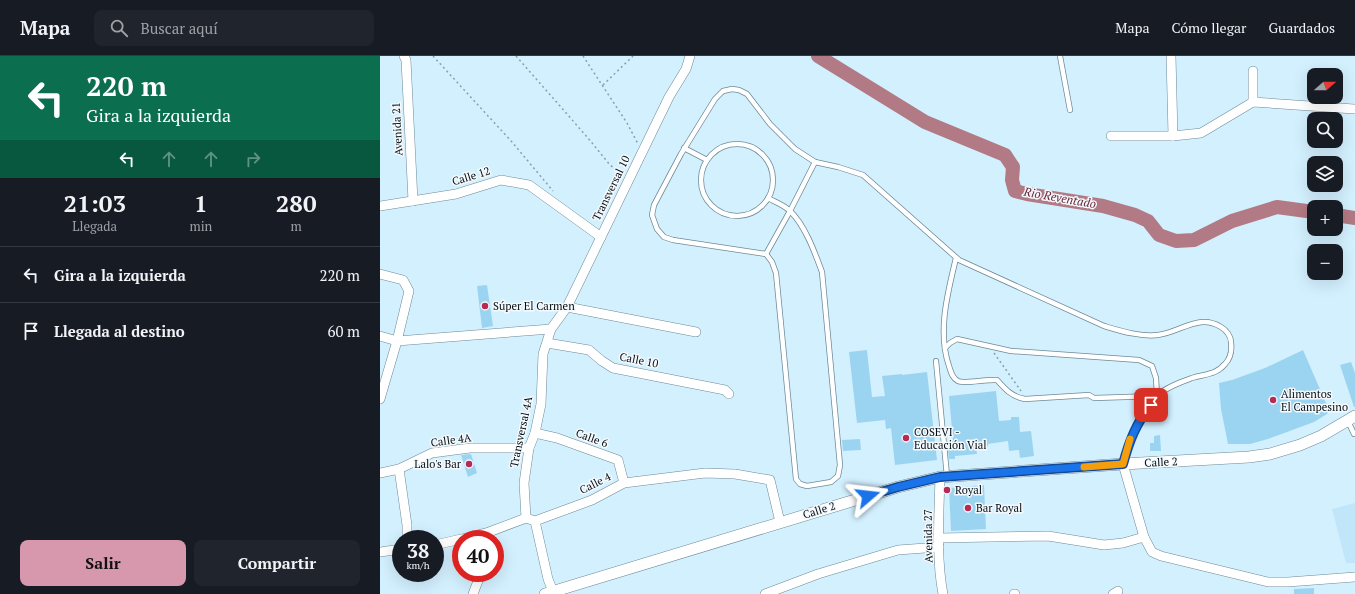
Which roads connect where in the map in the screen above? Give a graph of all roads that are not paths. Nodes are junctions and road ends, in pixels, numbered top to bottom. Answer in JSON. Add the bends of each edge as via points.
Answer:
{"nodes":[{"id":1,"x":404,"y":56,"type":"edge"},
{"id":2,"x":690,"y":56,"type":"edge"},
{"id":3,"x":1060,"y":56,"type":"edge"},
{"id":4,"x":1171,"y":56,"type":"edge"},
{"id":5,"x":1253,"y":71,"type":"dead end"},
{"id":6,"x":1253,"y":102,"type":"junction"},
{"id":7,"x":1354,"y":109,"type":"edge"},
{"id":8,"x":1070,"y":110,"type":"dead end"},
{"id":9,"x":1111,"y":136,"type":"dead end"},
{"id":10,"x":1173,"y":136,"type":"junction"},
{"id":11,"x":684,"y":148,"type":"junction"},
{"id":12,"x":707,"y":160,"type":"junction"},
{"id":13,"x":815,"y":162,"type":"junction"},
{"id":14,"x":768,"y":198,"type":"junction"},
{"id":15,"x":413,"y":200,"type":"junction"},
{"id":16,"x":380,"y":206,"type":"edge"},
{"id":17,"x":790,"y":211,"type":"junction"},
{"id":18,"x":601,"y":237,"type":"junction"},
{"id":19,"x":766,"y":254,"type":"junction"},
{"id":20,"x":956,"y":258,"type":"junction"},
{"id":21,"x":380,"y":274,"type":"edge"},
{"id":22,"x":568,"y":307,"type":"junction"},
{"id":23,"x":551,"y":329,"type":"junction"},
{"id":24,"x":696,"y":332,"type":"dead end"},
{"id":25,"x":380,"y":336,"type":"edge"},
{"id":26,"x":397,"y":341,"type":"junction"},
{"id":27,"x":547,"y":343,"type":"junction"},
{"id":28,"x":945,"y":349,"type":"junction"},
{"id":29,"x":936,"y":361,"type":"dead end"},
{"id":30,"x":729,"y":394,"type":"dead end"},
{"id":31,"x":1157,"y":396,"type":"junction"},
{"id":32,"x":380,"y":399,"type":"edge"},
{"id":33,"x":1353,"y":418,"type":"edge"},
{"id":34,"x":535,"y":433,"type":"junction"},
{"id":35,"x":1354,"y":434,"type":"dead end"},
{"id":36,"x":529,"y":448,"type":"junction"},
{"id":37,"x":1123,"y":464,"type":"junction"},
{"id":38,"x":399,"y":469,"type":"junction"},
{"id":39,"x":380,"y":472,"type":"edge"},
{"id":40,"x":943,"y":477,"type":"junction"},
{"id":41,"x":624,"y":482,"type":"junction"},
{"id":42,"x":531,"y":519,"type":"junction"},
{"id":43,"x":780,"y":522,"type":"junction"},
{"id":44,"x":407,"y":530,"type":"edge"},
{"id":45,"x":502,"y":530,"type":"edge"},
{"id":46,"x":1144,"y":537,"type":"junction"},
{"id":47,"x":939,"y":538,"type":"junction"},
{"id":48,"x":939,"y":547,"type":"junction"},
{"id":49,"x":392,"y":550,"type":"edge"},
{"id":50,"x":380,"y":552,"type":"edge"},
{"id":51,"x":1355,"y":577,"type":"edge"},
{"id":52,"x":477,"y":582,"type":"edge"},
{"id":53,"x":551,"y":593,"type":"edge"},
{"id":54,"x":473,"y":594,"type":"edge"},
{"id":55,"x":765,"y":594,"type":"edge"},
{"id":56,"x":943,"y":594,"type":"edge"}],
"edges":[{"from":1,"to":15,"type":"street","name":"Avenida 21"},
{"from":2,"to":18,"type":"street","name":"Transversal 10","via":[[686,69],[669,98]]},
{"from":3,"to":8,"type":"lane"},
{"from":4,"to":10,"type":"street"},
{"from":5,"to":6,"type":"street"},
{"from":6,"to":7,"type":"street"},
{"from":6,"to":10,"type":"street","via":[[1201,133]]},
{"from":9,"to":10,"type":"street"},
{"from":11,"to":12,"type":"lane"},
{"from":11,"to":13,"type":"lane","via":[[715,99],[723,91],[732,89],[747,94],[770,124],[795,149]]},
{"from":11,"to":19,"type":"lane","via":[[654,205],[652,215],[656,229],[664,237],[673,240]]},
{"from":12,"to":14,"type":"lane","via":[[724,146],[745,145],[755,149],[770,166],[772,188]]},
{"from":12,"to":14,"type":"lane","via":[[701,182],[709,203],[718,211],[740,216],[761,207]]},
{"from":13,"to":17,"type":"lane"},
{"from":13,"to":20,"type":"lane","via":[[863,175]]},
{"from":14,"to":17,"type":"lane"},
{"from":15,"to":16,"type":"street","name":"Calle 12"},
{"from":15,"to":18,"type":"street","name":"Calle 12","via":[[456,194],[501,180],[529,185]]},
{"from":17,"to":19,"type":"lane"},
{"from":17,"to":19,"type":"lane","via":[[805,233],[822,272],[840,465],[838,476],[831,482],[807,486],[800,484],[796,479],[776,273]]},
{"from":18,"to":22,"type":"street","name":"Transversal 10"},
{"from":20,"to":28,"type":"lane","via":[[945,316]]},
{"from":20,"to":31,"type":"lane","via":[[1104,326],[1123,332],[1158,335],[1201,321],[1215,323],[1224,330],[1231,339],[1227,363],[1218,371],[1170,387]]},
{"from":21,"to":26,"type":"street","via":[[403,280],[409,290]]},
{"from":22,"to":23,"type":"street","name":"Transversal 10"},
{"from":22,"to":24,"type":"street"},
{"from":23,"to":26,"type":"street"},
{"from":23,"to":27,"type":"street","name":"Transversal 4A"},
{"from":25,"to":26,"type":"street"},
{"from":26,"to":32,"type":"street"},
{"from":27,"to":30,"type":"street","name":"Calle 10","via":[[589,350],[613,368],[725,390]]},
{"from":27,"to":34,"type":"street","name":"Transversal 4A","via":[[541,404]]},
{"from":28,"to":31,"type":"lane","via":[[952,377],[958,382],[997,380],[1008,393],[1019,398]]},
{"from":28,"to":31,"type":"lane","via":[[957,339],[1011,351],[1139,360],[1152,366]]},
{"from":29,"to":40,"type":"lane"},
{"from":31,"to":37,"type":"lane","via":[[1138,422]]},
{"from":33,"to":35,"type":"lane"},
{"from":33,"to":37,"type":"street","name":"Calle 2","via":[[1321,436],[1270,454]]},
{"from":34,"to":36,"type":"street","name":"Transversal 4A"},
{"from":34,"to":41,"type":"street","name":"Calle 6","via":[[557,438],[618,460]]},
{"from":36,"to":38,"type":"street","name":"Calle 4A","via":[[470,448],[432,453]]},
{"from":36,"to":42,"type":"street","name":"Transversal 4A","via":[[524,483]]},
{"from":37,"to":40,"type":"street","name":"Calle 2"},
{"from":37,"to":46,"type":"street"},
{"from":38,"to":39,"type":"street","name":"Calle 4A"},
{"from":38,"to":44,"type":"street"},
{"from":40,"to":43,"type":"street","name":"Calle 2","via":[[898,487]]},
{"from":40,"to":47,"type":"street","name":"Avenida 27"},
{"from":41,"to":42,"type":"street","name":"Calle 4","via":[[592,500]]},
{"from":41,"to":43,"type":"street","name":"Calle 4","via":[[705,473],[735,474],[770,480]]},
{"from":42,"to":45,"type":"street","name":"Calle 4"},
{"from":42,"to":53,"type":"street","name":"Transversal 4A"},
{"from":43,"to":53,"type":"street","name":"Calle 2"},
{"from":46,"to":47,"type":"street","via":[[1104,545],[1048,536]]},
{"from":46,"to":51,"type":"street","via":[[1152,552],[1161,556],[1268,582]]},
{"from":47,"to":48,"type":"street","name":"Avenida 27"},
{"from":48,"to":55,"type":"street","via":[[898,550],[818,574]]},
{"from":48,"to":56,"type":"street","name":"Avenida 27"},
{"from":49,"to":50,"type":"street"},
{"from":52,"to":54,"type":"street"}]}
